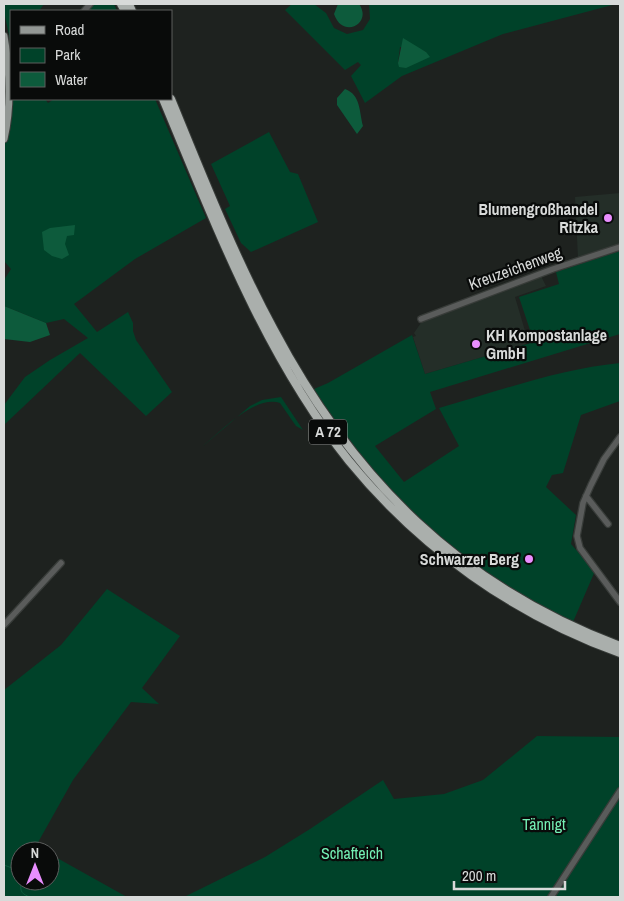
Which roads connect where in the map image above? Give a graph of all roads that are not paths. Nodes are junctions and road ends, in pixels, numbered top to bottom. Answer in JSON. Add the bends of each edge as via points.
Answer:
{"nodes":[{"id":1,"x":4,"y":36,"type":"edge"},
{"id":2,"x":10,"y":76,"type":"edge"},
{"id":3,"x":10,"y":100,"type":"edge"},
{"id":4,"x":163,"y":100,"type":"edge"},
{"id":5,"x":171,"y":100,"type":"edge"},
{"id":6,"x":4,"y":139,"type":"edge"},
{"id":7,"x":620,"y":247,"type":"edge"},
{"id":8,"x":421,"y":319,"type":"dead end"},
{"id":9,"x":620,"y":436,"type":"edge"},
{"id":10,"x":586,"y":496,"type":"junction"},
{"id":11,"x":608,"y":524,"type":"dead end"},
{"id":12,"x":61,"y":563,"type":"dead end"},
{"id":13,"x":620,"y":602,"type":"edge"},
{"id":14,"x":4,"y":625,"type":"edge"},
{"id":15,"x":620,"y":646,"type":"edge"},
{"id":16,"x":620,"y":653,"type":"edge"},
{"id":17,"x":620,"y":791,"type":"edge"},
{"id":18,"x":551,"y":897,"type":"edge"}],
"edges":[{"from":1,"to":2,"type":"main road"},
{"from":3,"to":6,"type":"main road"},
{"from":4,"to":16,"type":"highway","number":"A 72","via":[[262,324],[299,388],[349,461],[414,530],[472,576],[555,626]]},
{"from":5,"to":15,"type":"highway","number":"A 72","via":[[227,232],[274,330],[314,399],[355,456],[402,509],[469,565],[536,608]]},
{"from":7,"to":8,"type":"street","name":"Kreuzeichenweg","via":[[560,266]]},
{"from":9,"to":10,"type":"street","via":[[604,458]]},
{"from":10,"to":11,"type":"street"},
{"from":10,"to":13,"type":"street","via":[[577,532],[578,545]]},
{"from":12,"to":14,"type":"street"},
{"from":17,"to":18,"type":"street"}]}
